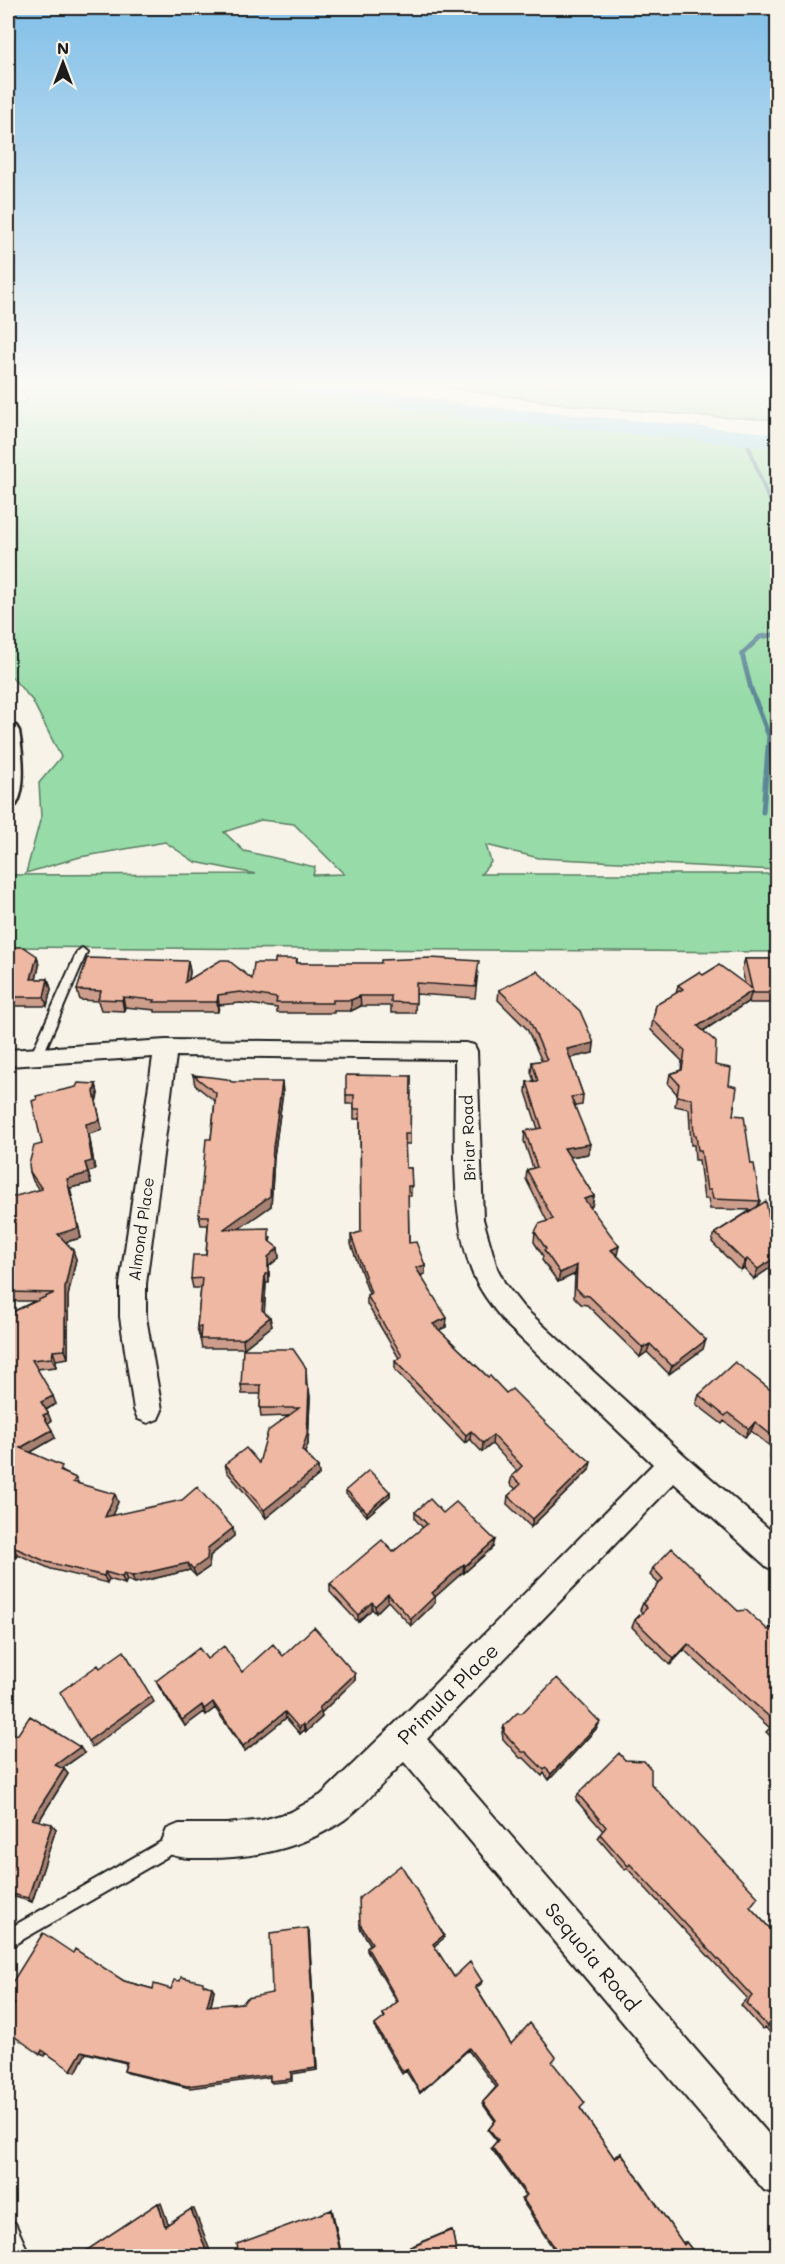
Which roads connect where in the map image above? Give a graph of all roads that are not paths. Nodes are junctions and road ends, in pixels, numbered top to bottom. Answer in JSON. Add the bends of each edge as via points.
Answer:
{"nodes":[{"id":1,"x":8,"y":731,"type":"edge"},
{"id":2,"x":8,"y":800,"type":"edge"},
{"id":3,"x":82,"y":952,"type":"dead end"},
{"id":4,"x":166,"y":1048,"type":"junction"},
{"id":5,"x":37,"y":1055,"type":"junction"},
{"id":6,"x":8,"y":1058,"type":"edge"},
{"id":7,"x":148,"y":1410,"type":"dead end"},
{"id":8,"x":673,"y":1464,"type":"junction"},
{"id":9,"x":777,"y":1557,"type":"edge"},
{"id":10,"x":405,"y":1738,"type":"junction"},
{"id":11,"x":179,"y":1841,"type":"joint"},
{"id":12,"x":8,"y":1939,"type":"edge"},
{"id":13,"x":777,"y":2176,"type":"edge"},
{"id":14,"x":8,"y":2230,"type":"edge"},
{"id":15,"x":20,"y":2256,"type":"edge"}],
"edges":[{"from":1,"to":2,"type":"street","via":[[12,763]]},
{"from":3,"to":5,"type":"lane"},
{"from":4,"to":5,"type":"street","name":"Briar Road"},
{"from":4,"to":7,"type":"street","name":"Almond Place","via":[[133,1284],[133,1317]]},
{"from":4,"to":8,"type":"street","name":"Briar Road","via":[[466,1051],[470,1219],[484,1269],[514,1316]]},
{"from":5,"to":6,"type":"street","name":"Briar Road"},
{"from":8,"to":9,"type":"street","name":"Briar Road"},
{"from":8,"to":10,"type":"street","name":"Primula Place"},
{"from":10,"to":11,"type":"street","name":"Primula Place","via":[[333,1807],[298,1827],[263,1837]]},
{"from":10,"to":13,"type":"street","name":"Sequoia Road"},
{"from":11,"to":12,"type":"lane"},
{"from":14,"to":15,"type":"lane"}]}
